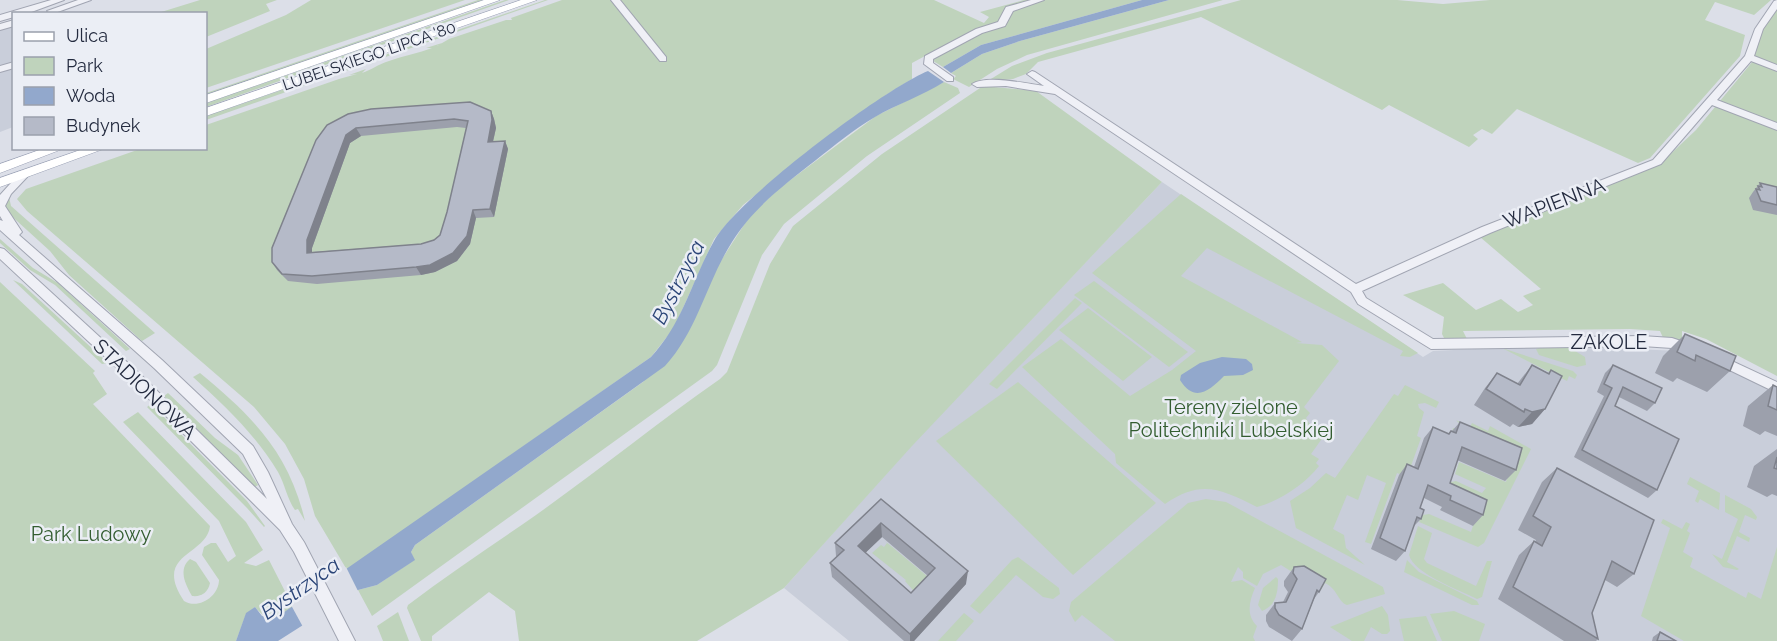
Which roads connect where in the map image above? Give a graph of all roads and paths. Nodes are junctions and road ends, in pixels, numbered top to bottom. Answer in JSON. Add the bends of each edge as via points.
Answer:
{"nodes":[{"id":1,"x":60,"y":0,"type":"edge"},
{"id":2,"x":87,"y":0,"type":"edge"},
{"id":3,"x":495,"y":0,"type":"edge"},
{"id":4,"x":532,"y":0,"type":"edge"},
{"id":5,"x":615,"y":0,"type":"edge"},
{"id":6,"x":1040,"y":0,"type":"edge"},
{"id":7,"x":1777,"y":3,"type":"edge"},
{"id":8,"x":35,"y":11,"type":"edge"},
{"id":9,"x":50,"y":12,"type":"edge"},
{"id":10,"x":1749,"y":57,"type":"junction"},
{"id":11,"x":663,"y":59,"type":"dead end"},
{"id":12,"x":1777,"y":68,"type":"edge"},
{"id":13,"x":1032,"y":74,"type":"dead end"},
{"id":14,"x":950,"y":80,"type":"dead end"},
{"id":15,"x":977,"y":84,"type":"dead end"},
{"id":16,"x":1058,"y":91,"type":"junction"},
{"id":17,"x":207,"y":99,"type":"edge"},
{"id":18,"x":1710,"y":101,"type":"junction"},
{"id":19,"x":207,"y":112,"type":"edge"},
{"id":20,"x":1777,"y":127,"type":"edge"},
{"id":21,"x":53,"y":150,"type":"edge"},
{"id":22,"x":94,"y":150,"type":"edge"},
{"id":23,"x":0,"y":169,"type":"edge"},
{"id":24,"x":24,"y":175,"type":"junction"},
{"id":25,"x":0,"y":183,"type":"edge"},
{"id":26,"x":0,"y":207,"type":"edge"},
{"id":27,"x":0,"y":224,"type":"edge"},
{"id":28,"x":23,"y":243,"type":"junction"},
{"id":29,"x":0,"y":252,"type":"edge"},
{"id":30,"x":1355,"y":289,"type":"junction"},
{"id":31,"x":1777,"y":388,"type":"edge"},
{"id":32,"x":287,"y":530,"type":"junction"},
{"id":33,"x":347,"y":641,"type":"edge"}],
"edges":[{"from":1,"to":8,"type":"street"},
{"from":2,"to":9,"type":"street"},
{"from":3,"to":17,"type":"main road","name":"LUBELSKIEGO LIPCA '80"},
{"from":4,"to":19,"type":"main road","name":"LUBELSKIEGO LIPCA '80"},
{"from":5,"to":11,"type":"street"},
{"from":6,"to":14,"type":"street","via":[[1009,9],[1002,24],[979,31],[933,55],[928,61]]},
{"from":7,"to":10,"type":"street","name":"WAPIENNA","via":[[1759,29]]},
{"from":10,"to":12,"type":"street"},
{"from":10,"to":18,"type":"street","name":"WAPIENNA"},
{"from":13,"to":16,"type":"street"},
{"from":15,"to":16,"type":"street","via":[[1006,83]]},
{"from":16,"to":30,"type":"street"},
{"from":18,"to":20,"type":"street"},
{"from":18,"to":30,"type":"street","name":"WAPIENNA","via":[[1657,162],[1486,230]]},
{"from":21,"to":23,"type":"main road"},
{"from":22,"to":24,"type":"main road"},
{"from":24,"to":25,"type":"main road"},
{"from":24,"to":26,"type":"street","name":"STADIONOWA","via":[[7,192]]},
{"from":26,"to":28,"type":"street","name":"STADIONOWA"},
{"from":27,"to":28,"type":"street","name":"STADIONOWA"},
{"from":28,"to":32,"type":"street","name":"STADIONOWA","via":[[248,450]]},
{"from":29,"to":32,"type":"street","name":"STADIONOWA","via":[[136,378]]},
{"from":30,"to":31,"type":"street","name":"ZAKOLE","via":[[1362,301],[1431,344],[1665,342],[1704,353]]},
{"from":32,"to":33,"type":"street","name":"STADIONOWA"}]}
